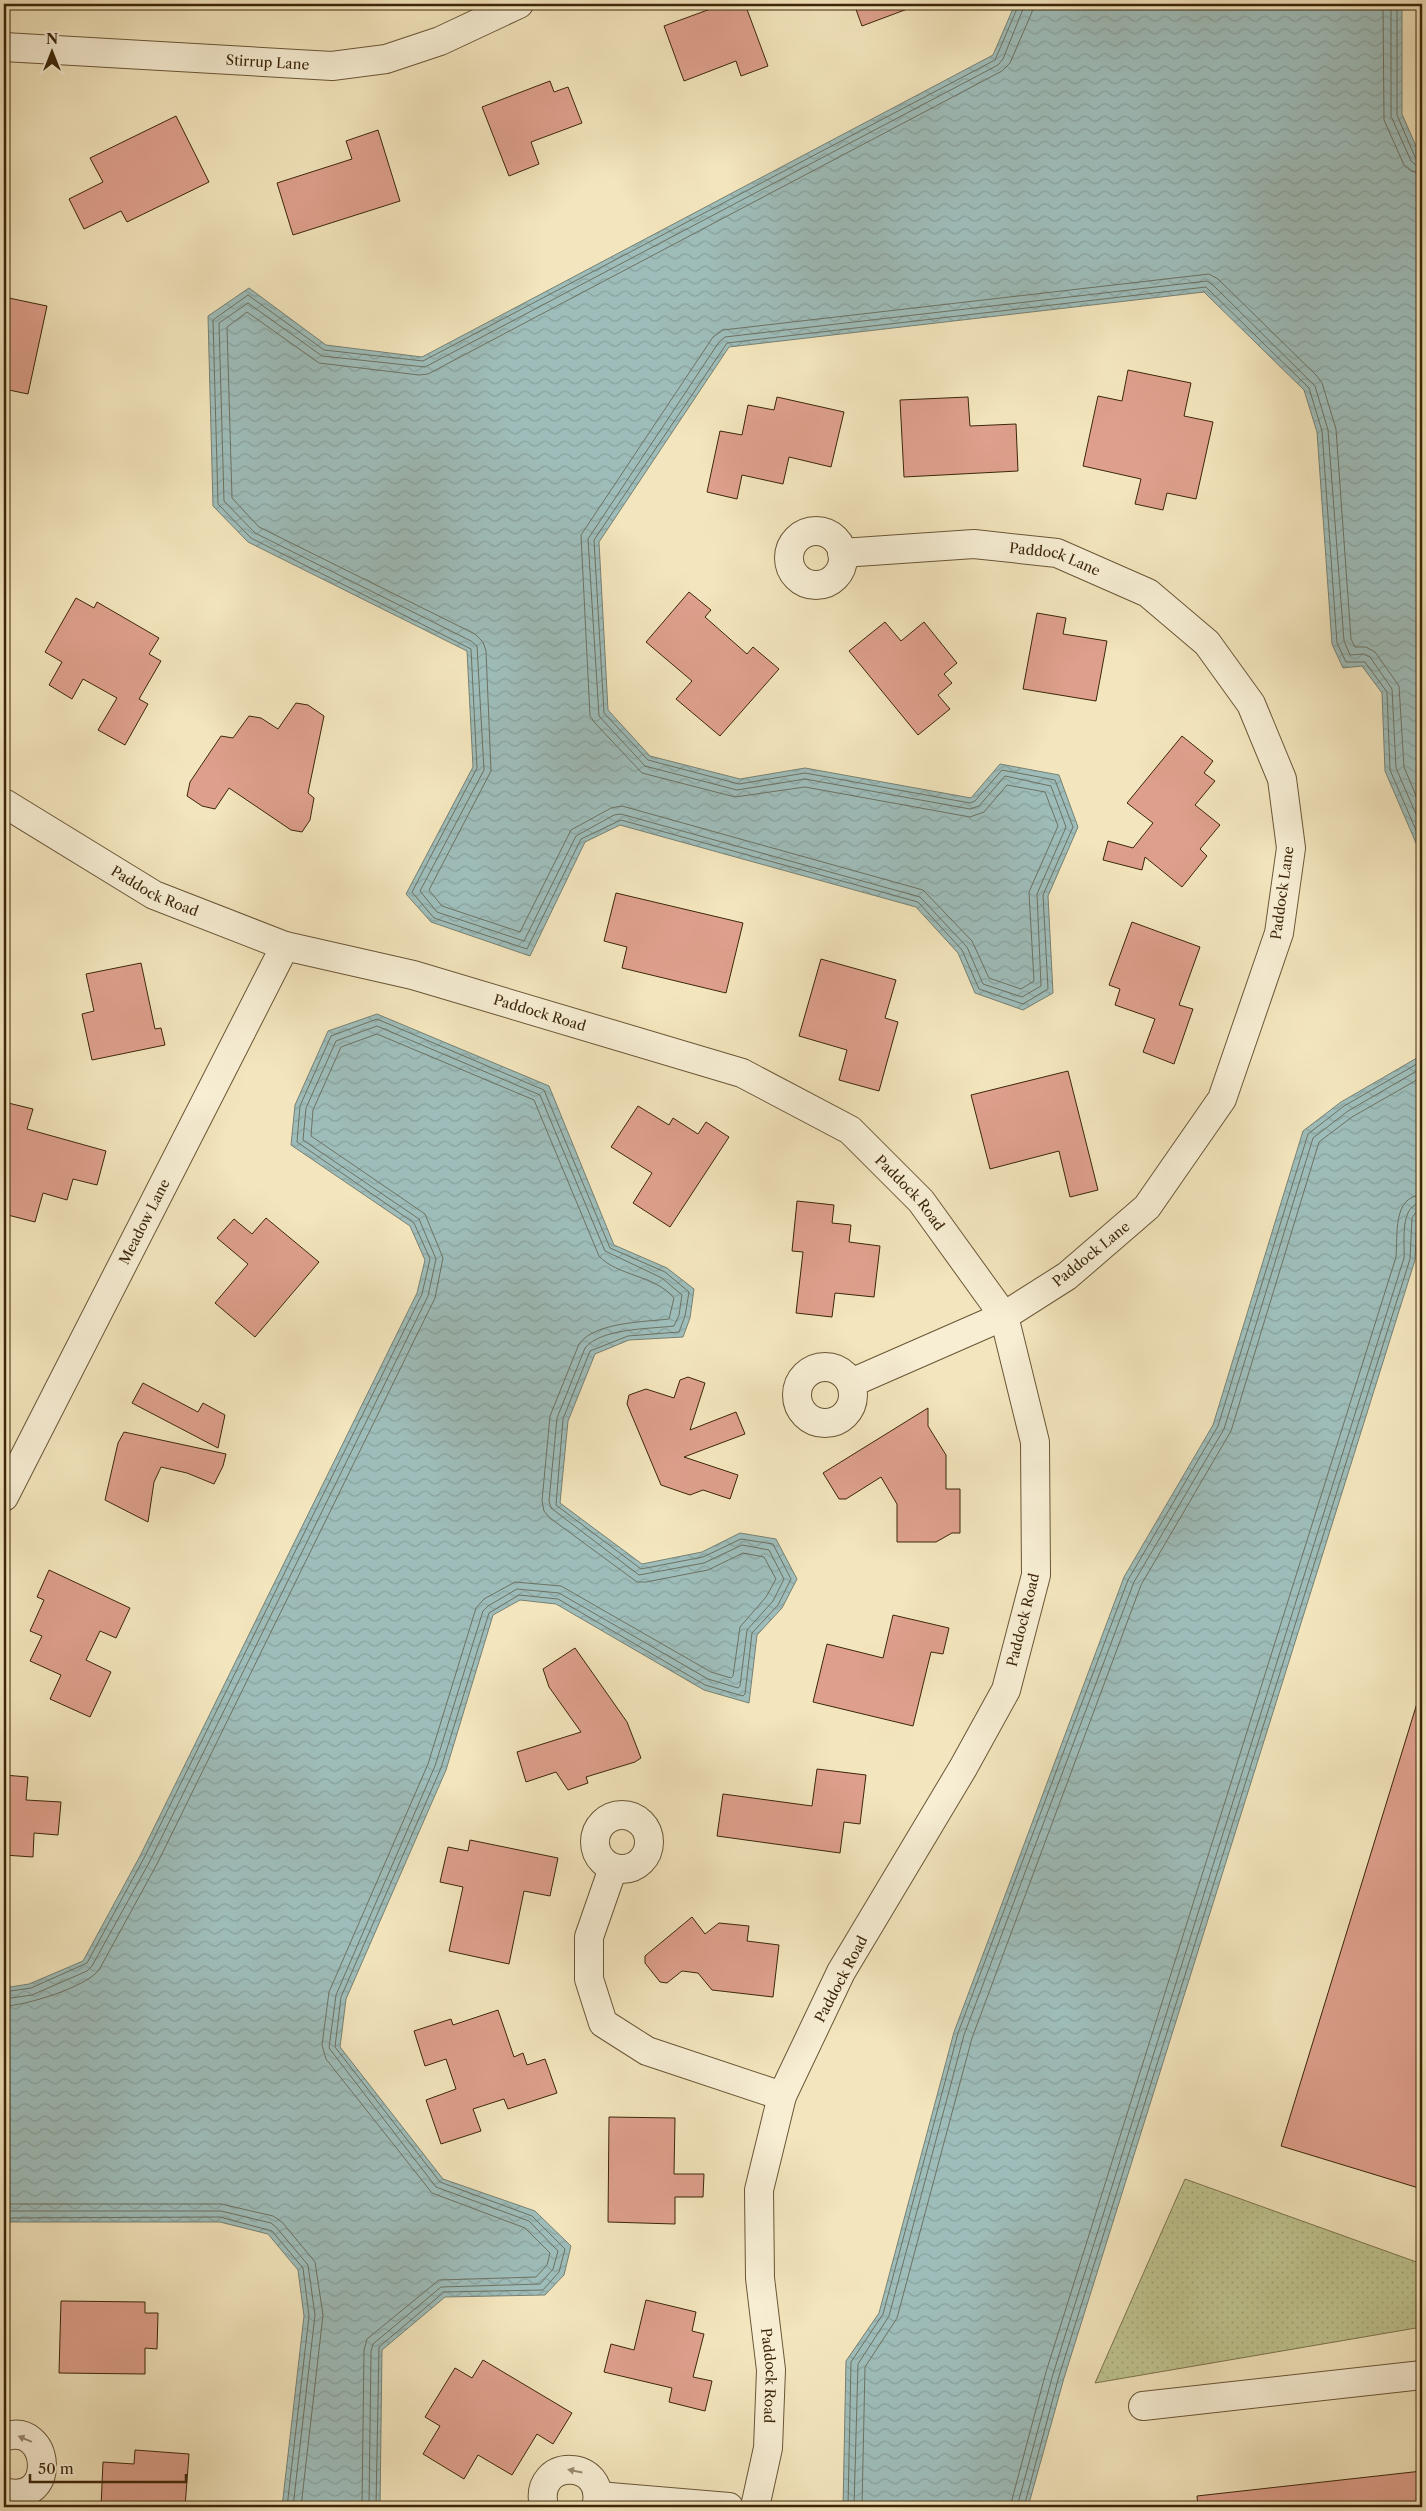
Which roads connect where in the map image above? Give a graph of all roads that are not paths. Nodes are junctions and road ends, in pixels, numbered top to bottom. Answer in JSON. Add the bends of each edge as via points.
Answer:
{"nodes":[{"id":1,"x":519,"y":4,"type":"edge"},
{"id":2,"x":4,"y":47,"type":"edge"},
{"id":3,"x":842,"y":553,"type":"dead end"},
{"id":4,"x":4,"y":803,"type":"edge"},
{"id":5,"x":285,"y":946,"type":"junction"},
{"id":6,"x":1004,"y":1316,"type":"junction"},
{"id":7,"x":851,"y":1384,"type":"dead end"},
{"id":8,"x":4,"y":1497,"type":"edge"},
{"id":9,"x":613,"y":1868,"type":"dead end"},
{"id":10,"x":782,"y":2096,"type":"junction"},
{"id":11,"x":1422,"y":2375,"type":"edge"},
{"id":12,"x":1143,"y":2406,"type":"dead end"},
{"id":13,"x":4,"y":2437,"type":"edge"},
{"id":14,"x":8,"y":2498,"type":"edge"},
{"id":15,"x":597,"y":2502,"type":"edge"},
{"id":16,"x":544,"y":2507,"type":"edge"},
{"id":17,"x":729,"y":2507,"type":"edge"},
{"id":18,"x":755,"y":2507,"type":"edge"}],
"edges":[{"from":1,"to":2,"type":"street","name":"Stirrup Lane","via":[[440,41],[395,56],[332,66]]},
{"from":3,"to":6,"type":"street","name":"Paddock Lane","via":[[974,544],[1057,553],[1148,593],[1213,651],[1251,704],[1282,779],[1291,848],[1279,933],[1222,1099],[1147,1207],[1067,1276]]},
{"from":4,"to":5,"type":"street","name":"Paddock Road","via":[[154,895]]},
{"from":5,"to":6,"type":"street","name":"Paddock Road","via":[[413,975],[742,1072],[850,1130],[921,1201]]},
{"from":5,"to":8,"type":"street","name":"Meadow Lane"},
{"from":6,"to":7,"type":"street","name":"Paddock Lane"},
{"from":6,"to":10,"type":"street","name":"Paddock Road","via":[[1035,1442],[1036,1575],[1006,1690],[841,1972]]},
{"from":9,"to":10,"type":"street","via":[[588,1937],[589,1978],[603,2023],[646,2051]]},
{"from":10,"to":18,"type":"street","name":"Paddock Road","via":[[759,2190],[760,2278],[771,2370],[768,2448]]},
{"from":11,"to":12,"type":"street"},
{"from":14,"to":13,"type":"street","one_way":true,"via":[[36,2484],[41,2476],[43,2458],[26,2438],[16,2435]]},
{"from":15,"to":16,"type":"street","one_way":true,"via":[[595,2485],[589,2476],[569,2469],[549,2478],[542,2498]]},
{"from":15,"to":17,"type":"street"}]}
